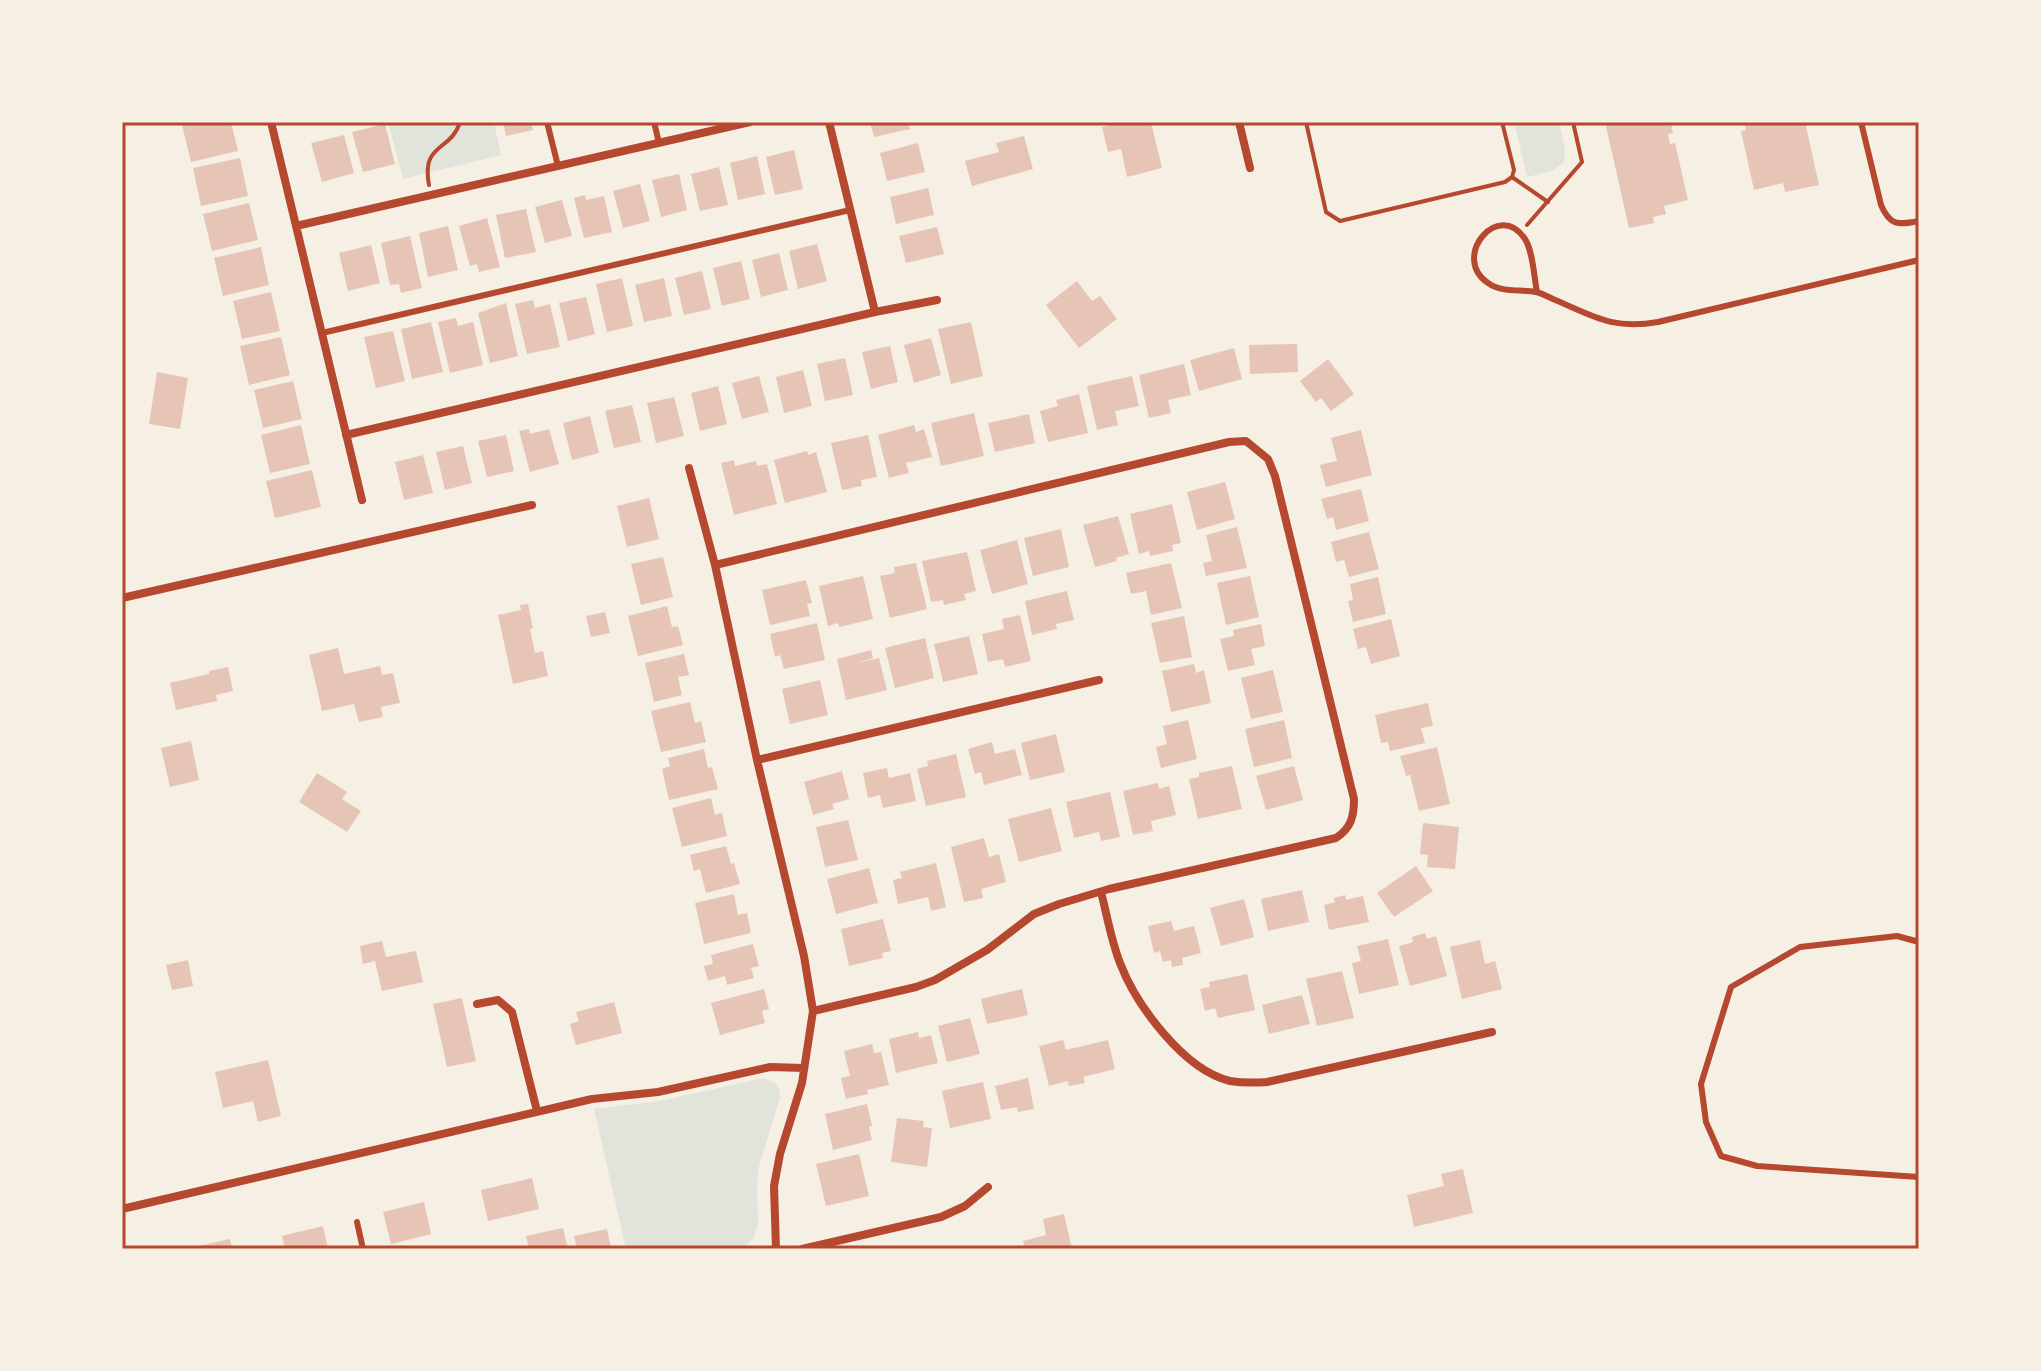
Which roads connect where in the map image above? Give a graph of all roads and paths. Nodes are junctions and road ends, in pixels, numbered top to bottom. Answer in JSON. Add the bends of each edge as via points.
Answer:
{"nodes":[{"id":1,"x":271,"y":122,"type":"edge"},
{"id":2,"x":460,"y":122,"type":"edge"},
{"id":3,"x":547,"y":122,"type":"edge"},
{"id":4,"x":654,"y":122,"type":"edge"},
{"id":5,"x":750,"y":122,"type":"edge"},
{"id":6,"x":829,"y":122,"type":"edge"},
{"id":7,"x":1239,"y":122,"type":"edge"},
{"id":8,"x":1306,"y":122,"type":"edge"},
{"id":9,"x":1502,"y":122,"type":"edge"},
{"id":10,"x":1573,"y":122,"type":"edge"},
{"id":11,"x":1861,"y":122,"type":"edge"},
{"id":12,"x":659,"y":143,"type":"junction"},
{"id":13,"x":558,"y":166,"type":"junction"},
{"id":14,"x":1250,"y":168,"type":"dead end"},
{"id":15,"x":1512,"y":177,"type":"junction"},
{"id":16,"x":431,"y":195,"type":"junction"},
{"id":17,"x":1548,"y":202,"type":"junction"},
{"id":18,"x":850,"y":210,"type":"junction"},
{"id":19,"x":1919,"y":221,"type":"edge"},
{"id":20,"x":296,"y":226,"type":"junction"},
{"id":21,"x":1520,"y":233,"type":"junction"},
{"id":22,"x":1919,"y":260,"type":"edge"},
{"id":23,"x":1537,"y":292,"type":"junction"},
{"id":24,"x":937,"y":300,"type":"dead end"},
{"id":25,"x":875,"y":312,"type":"junction"},
{"id":26,"x":322,"y":333,"type":"junction"},
{"id":27,"x":346,"y":435,"type":"junction"},
{"id":28,"x":689,"y":468,"type":"dead end"},
{"id":29,"x":362,"y":500,"type":"dead end"},
{"id":30,"x":532,"y":505,"type":"dead end"},
{"id":31,"x":715,"y":565,"type":"junction"},
{"id":32,"x":122,"y":598,"type":"edge"},
{"id":33,"x":1099,"y":680,"type":"dead end"},
{"id":34,"x":757,"y":760,"type":"junction"},
{"id":35,"x":1101,"y":892,"type":"junction"},
{"id":36,"x":1919,"y":942,"type":"edge"},
{"id":37,"x":477,"y":1004,"type":"dead end"},
{"id":38,"x":813,"y":1011,"type":"junction"},
{"id":39,"x":1492,"y":1032,"type":"dead end"},
{"id":40,"x":804,"y":1068,"type":"junction"},
{"id":41,"x":537,"y":1111,"type":"junction"},
{"id":42,"x":1919,"y":1177,"type":"edge"},
{"id":43,"x":988,"y":1187,"type":"dead end"},
{"id":44,"x":122,"y":1209,"type":"edge"},
{"id":45,"x":357,"y":1222,"type":"dead end"},
{"id":46,"x":363,"y":1249,"type":"edge"},
{"id":47,"x":776,"y":1249,"type":"edge"},
{"id":48,"x":802,"y":1249,"type":"edge"}],
"edges":[{"from":1,"to":20,"type":"street"},
{"from":2,"to":16,"type":"path","via":[[428,163]]},
{"from":3,"to":13,"type":"lane"},
{"from":4,"to":12,"type":"lane"},
{"from":5,"to":12,"type":"street"},
{"from":6,"to":18,"type":"street"},
{"from":7,"to":14,"type":"street"},
{"from":8,"to":15,"type":"path","via":[[1326,212],[1340,221],[1497,185]]},
{"from":9,"to":15,"type":"path"},
{"from":10,"to":17,"type":"path","via":[[1582,162]]},
{"from":11,"to":19,"type":"lane","via":[[1886,216],[1904,224]]},
{"from":12,"to":13,"type":"street"},
{"from":13,"to":16,"type":"street"},
{"from":15,"to":17,"type":"path"},
{"from":16,"to":20,"type":"street"},
{"from":17,"to":21,"type":"path"},
{"from":18,"to":25,"type":"street"},
{"from":18,"to":26,"type":"lane"},
{"from":20,"to":26,"type":"street"},
{"from":21,"to":23,"type":"lane"},
{"from":21,"to":23,"type":"lane","via":[[1496,226],[1483,234],[1476,247],[1477,269],[1500,289]]},
{"from":22,"to":23,"type":"lane","via":[[1643,325],[1611,324]]},
{"from":24,"to":25,"type":"street"},
{"from":25,"to":27,"type":"street"},
{"from":26,"to":27,"type":"street"},
{"from":27,"to":29,"type":"street"},
{"from":28,"to":31,"type":"street"},
{"from":30,"to":32,"type":"street"},
{"from":31,"to":34,"type":"street"},
{"from":31,"to":35,"type":"street","via":[[1229,442],[1246,441],[1255,447],[1275,476],[1354,799],[1350,826],[1336,838]]},
{"from":33,"to":34,"type":"street"},
{"from":34,"to":38,"type":"street"},
{"from":35,"to":38,"type":"street","via":[[1034,914],[935,980]]},
{"from":35,"to":39,"type":"street","via":[[1120,962],[1141,1004],[1189,1058],[1229,1080],[1267,1082]]},
{"from":36,"to":42,"type":"lane","via":[[1897,936],[1800,947],[1731,987],[1701,1084],[1706,1122],[1721,1156],[1757,1166]]},
{"from":37,"to":41,"type":"street","via":[[498,1000],[512,1012]]},
{"from":38,"to":40,"type":"street"},
{"from":40,"to":41,"type":"street","via":[[770,1067]]},
{"from":40,"to":47,"type":"street","via":[[774,1186]]},
{"from":41,"to":44,"type":"street"},
{"from":43,"to":48,"type":"street","via":[[941,1217]]},
{"from":45,"to":46,"type":"lane"}]}
